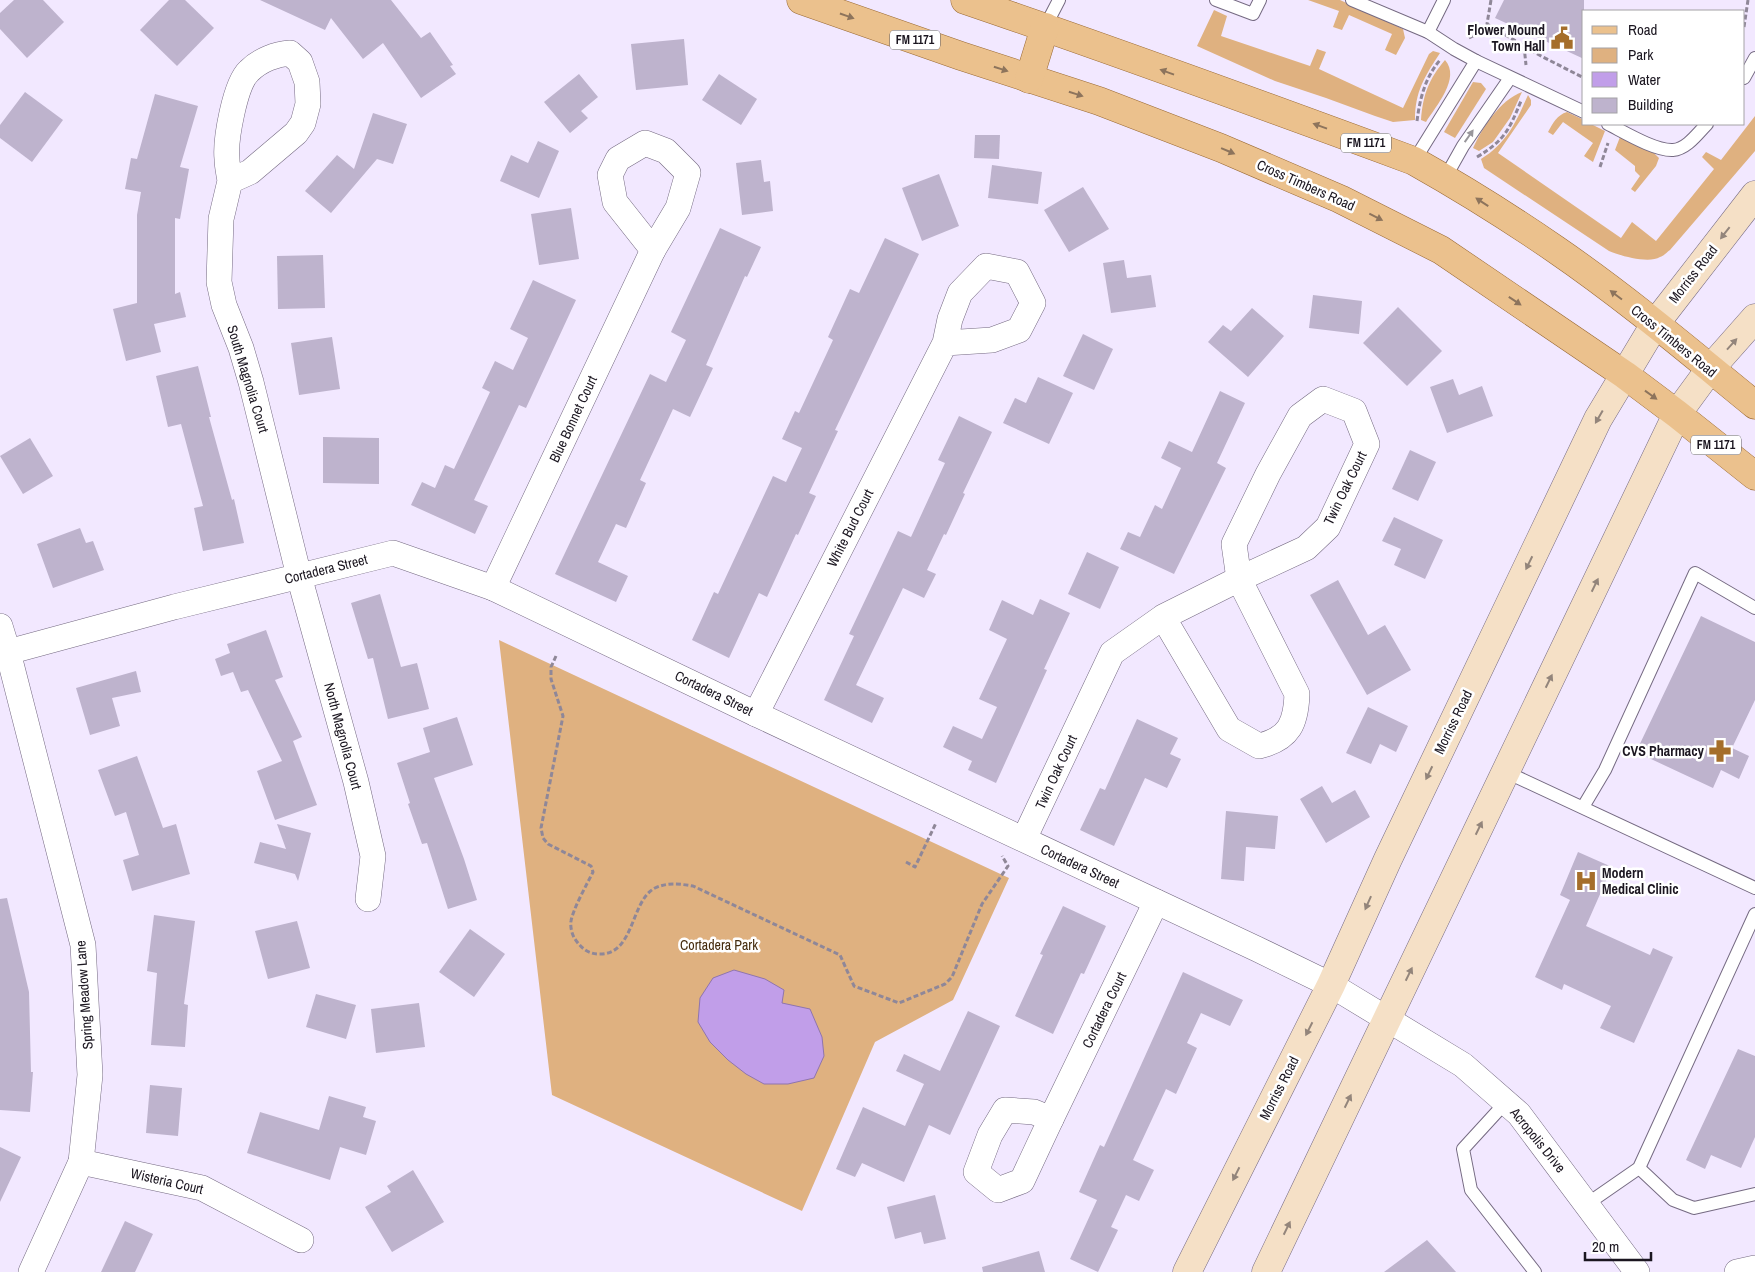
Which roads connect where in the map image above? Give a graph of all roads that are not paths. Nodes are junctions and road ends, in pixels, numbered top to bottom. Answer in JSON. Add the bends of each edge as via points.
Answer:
{"nodes":[{"id":1,"x":801,"y":0,"type":"edge"},
{"id":2,"x":965,"y":0,"type":"edge"},
{"id":3,"x":1058,"y":0,"type":"edge"},
{"id":4,"x":1216,"y":0,"type":"edge"},
{"id":5,"x":1260,"y":0,"type":"edge"},
{"id":6,"x":1352,"y":0,"type":"edge"},
{"id":7,"x":1444,"y":0,"type":"edge"},
{"id":8,"x":1045,"y":27,"type":"junction"},
{"id":9,"x":1428,"y":32,"type":"junction"},
{"id":10,"x":1755,"y":58,"type":"edge"},
{"id":11,"x":1476,"y":61,"type":"junction"},
{"id":12,"x":1745,"y":76,"type":"edge"},
{"id":13,"x":1510,"y":78,"type":"junction"},
{"id":14,"x":1029,"y":79,"type":"junction"},
{"id":15,"x":1582,"y":111,"type":"edge"},
{"id":16,"x":1610,"y":125,"type":"edge"},
{"id":17,"x":1706,"y":125,"type":"edge"},
{"id":18,"x":1414,"y":161,"type":"junction"},
{"id":19,"x":1445,"y":178,"type":"junction"},
{"id":20,"x":230,"y":182,"type":"junction"},
{"id":21,"x":1755,"y":195,"type":"edge"},
{"id":22,"x":653,"y":250,"type":"dead end"},
{"id":23,"x":1755,"y":318,"type":"edge"},
{"id":24,"x":1655,"y":324,"type":"junction"},
{"id":25,"x":945,"y":343,"type":"dead end"},
{"id":26,"x":1710,"y":369,"type":"junction"},
{"id":27,"x":1625,"y":375,"type":"junction"},
{"id":28,"x":1755,"y":406,"type":"edge"},
{"id":29,"x":1677,"y":414,"type":"junction"},
{"id":30,"x":1755,"y":476,"type":"edge"},
{"id":31,"x":299,"y":576,"type":"junction"},
{"id":32,"x":1239,"y":579,"type":"junction"},
{"id":33,"x":493,"y":588,"type":"junction"},
{"id":34,"x":1755,"y":608,"type":"edge"},
{"id":35,"x":1163,"y":617,"type":"junction"},
{"id":36,"x":0,"y":626,"type":"edge"},
{"id":37,"x":8,"y":652,"type":"junction"},
{"id":38,"x":756,"y":714,"type":"junction"},
{"id":39,"x":1506,"y":772,"type":"junction"},
{"id":40,"x":1583,"y":808,"type":"junction"},
{"id":41,"x":1024,"y":839,"type":"junction"},
{"id":42,"x":1755,"y":888,"type":"edge"},
{"id":43,"x":368,"y":899,"type":"dead end"},
{"id":44,"x":1156,"y":902,"type":"junction"},
{"id":45,"x":1755,"y":914,"type":"edge"},
{"id":46,"x":1331,"y":985,"type":"junction"},
{"id":47,"x":1388,"y":1018,"type":"junction"},
{"id":48,"x":1506,"y":1102,"type":"junction"},
{"id":49,"x":1051,"y":1119,"type":"dead end"},
{"id":50,"x":81,"y":1162,"type":"junction"},
{"id":51,"x":1639,"y":1168,"type":"junction"},
{"id":52,"x":1755,"y":1194,"type":"edge"},
{"id":53,"x":1587,"y":1204,"type":"junction"},
{"id":54,"x":301,"y":1240,"type":"dead end"},
{"id":55,"x":1755,"y":1268,"type":"edge"},
{"id":56,"x":31,"y":1272,"type":"edge"},
{"id":57,"x":1188,"y":1272,"type":"edge"},
{"id":58,"x":1266,"y":1272,"type":"edge"},
{"id":59,"x":1535,"y":1272,"type":"edge"},
{"id":60,"x":1637,"y":1272,"type":"edge"},
{"id":61,"x":1737,"y":1272,"type":"edge"}],
"edges":[{"from":1,"to":14,"type":"main road","name":"Cross Timbers Road","number":"FM 1171","one_way":true},
{"from":2,"to":8,"type":"main road","name":"Cross Timbers Road","number":"FM 1171"},
{"from":3,"to":8,"type":"lane"},
{"from":4,"to":5,"type":"lane","via":[[1253,14]]},
{"from":6,"to":9,"type":"lane"},
{"from":7,"to":9,"type":"lane"},
{"from":8,"to":14,"type":"main road"},
{"from":18,"to":8,"type":"main road","name":"Cross Timbers Road","number":"FM 1171","one_way":true},
{"from":9,"to":11,"type":"lane"},
{"from":10,"to":12,"type":"lane"},
{"from":11,"to":13,"type":"lane"},
{"from":11,"to":18,"type":"lane"},
{"from":13,"to":15,"type":"lane"},
{"from":19,"to":13,"type":"lane","one_way":true,"via":[[1462,146]]},
{"from":14,"to":27,"type":"main road","name":"Cross Timbers Road","number":"FM 1171","one_way":true,"via":[[1099,101],[1221,148],[1340,199],[1441,250]]},
{"from":16,"to":17,"type":"lane","via":[[1658,148],[1674,150],[1688,143]]},
{"from":18,"to":19,"type":"main road","name":"Cross Timbers Road","number":"FM 1171"},
{"from":24,"to":19,"type":"main road","name":"Cross Timbers Road","number":"FM 1171","one_way":true,"via":[[1555,249]]},
{"from":20,"to":20,"type":"street","name":"South Magnolia Court","via":[[226,158],[233,106],[242,82],[248,71],[260,62],[290,53],[300,62],[307,82],[308,104],[303,123],[250,172]]},
{"from":20,"to":31,"type":"street","name":"South Magnolia Court","via":[[221,219],[219,282],[251,382]]},
{"from":21,"to":24,"type":"main road","name":"Morriss Road","one_way":true},
{"from":22,"to":33,"type":"street","name":"Blue Bonnet Court"},
{"from":26,"to":23,"type":"main road","one_way":true},
{"from":24,"to":26,"type":"main road","name":"Cross Timbers Road","number":"FM 1171"},
{"from":24,"to":27,"type":"main road","name":"Morriss Road"},
{"from":25,"to":38,"type":"street","name":"White Bud Court"},
{"from":26,"to":28,"type":"main road","name":"Cross Timbers Road","number":"FM 1171"},
{"from":26,"to":29,"type":"main road"},
{"from":27,"to":29,"type":"main road","name":"Cross Timbers Road","number":"FM 1171","one_way":true},
{"from":27,"to":46,"type":"main road","name":"Morriss Road","one_way":true,"via":[[1594,428]]},
{"from":29,"to":30,"type":"main road","name":"Cross Timbers Road","number":"FM 1171"},
{"from":39,"to":29,"type":"main road","one_way":true},
{"from":31,"to":33,"type":"street","name":"Cortadera Street","via":[[393,553]]},
{"from":31,"to":37,"type":"street","name":"Cortadera Street"},
{"from":31,"to":43,"type":"street","name":"North Magnolia Court","via":[[356,782],[372,856]]},
{"from":32,"to":32,"type":"street","name":"Twin Oak Court","via":[[1306,548],[1328,527],[1367,444],[1354,412],[1323,399],[1300,416],[1234,544]]},
{"from":32,"to":35,"type":"street","name":"Twin Oak Court"},
{"from":32,"to":35,"type":"street","name":"Twin Oak Court","via":[[1297,694],[1296,712],[1289,730],[1269,744],[1259,746],[1229,729]]},
{"from":33,"to":38,"type":"street","name":"Cortadera Street"},
{"from":34,"to":40,"type":"lane","via":[[1695,573],[1605,770]]},
{"from":35,"to":41,"type":"street","name":"Twin Oak Court","via":[[1112,653]]},
{"from":36,"to":37,"type":"street","name":"Spring Meadow Lane"},
{"from":37,"to":50,"type":"street","name":"Spring Meadow Lane","via":[[83,945],[90,1075]]},
{"from":38,"to":41,"type":"street","name":"Cortadera Street"},
{"from":39,"to":40,"type":"lane"},
{"from":47,"to":39,"type":"main road","one_way":true},
{"from":40,"to":42,"type":"lane"},
{"from":41,"to":44,"type":"street","name":"Cortadera Street"},
{"from":44,"to":46,"type":"street","name":"Cortadera Street"},
{"from":44,"to":49,"type":"street","name":"Cortadera Court"},
{"from":45,"to":51,"type":"lane"},
{"from":46,"to":47,"type":"street","name":"Cortadera Street"},
{"from":46,"to":57,"type":"main road","name":"Morriss Road","one_way":true},
{"from":47,"to":48,"type":"street","name":"Acropolis Drive","via":[[1462,1065]]},
{"from":58,"to":47,"type":"main road","one_way":true},
{"from":48,"to":53,"type":"street","name":"Acropolis Drive","via":[[1519,1114]]},
{"from":48,"to":59,"type":"lane","via":[[1463,1149],[1471,1190]]},
{"from":50,"to":54,"type":"street","name":"Wisteria Court","via":[[202,1188]]},
{"from":50,"to":56,"type":"street","name":"Spring Meadow Lane"},
{"from":51,"to":52,"type":"lane","via":[[1673,1200],[1694,1208]]},
{"from":51,"to":53,"type":"lane"},
{"from":53,"to":60,"type":"street","name":"Acropolis Drive"},
{"from":55,"to":61,"type":"street"}]}
